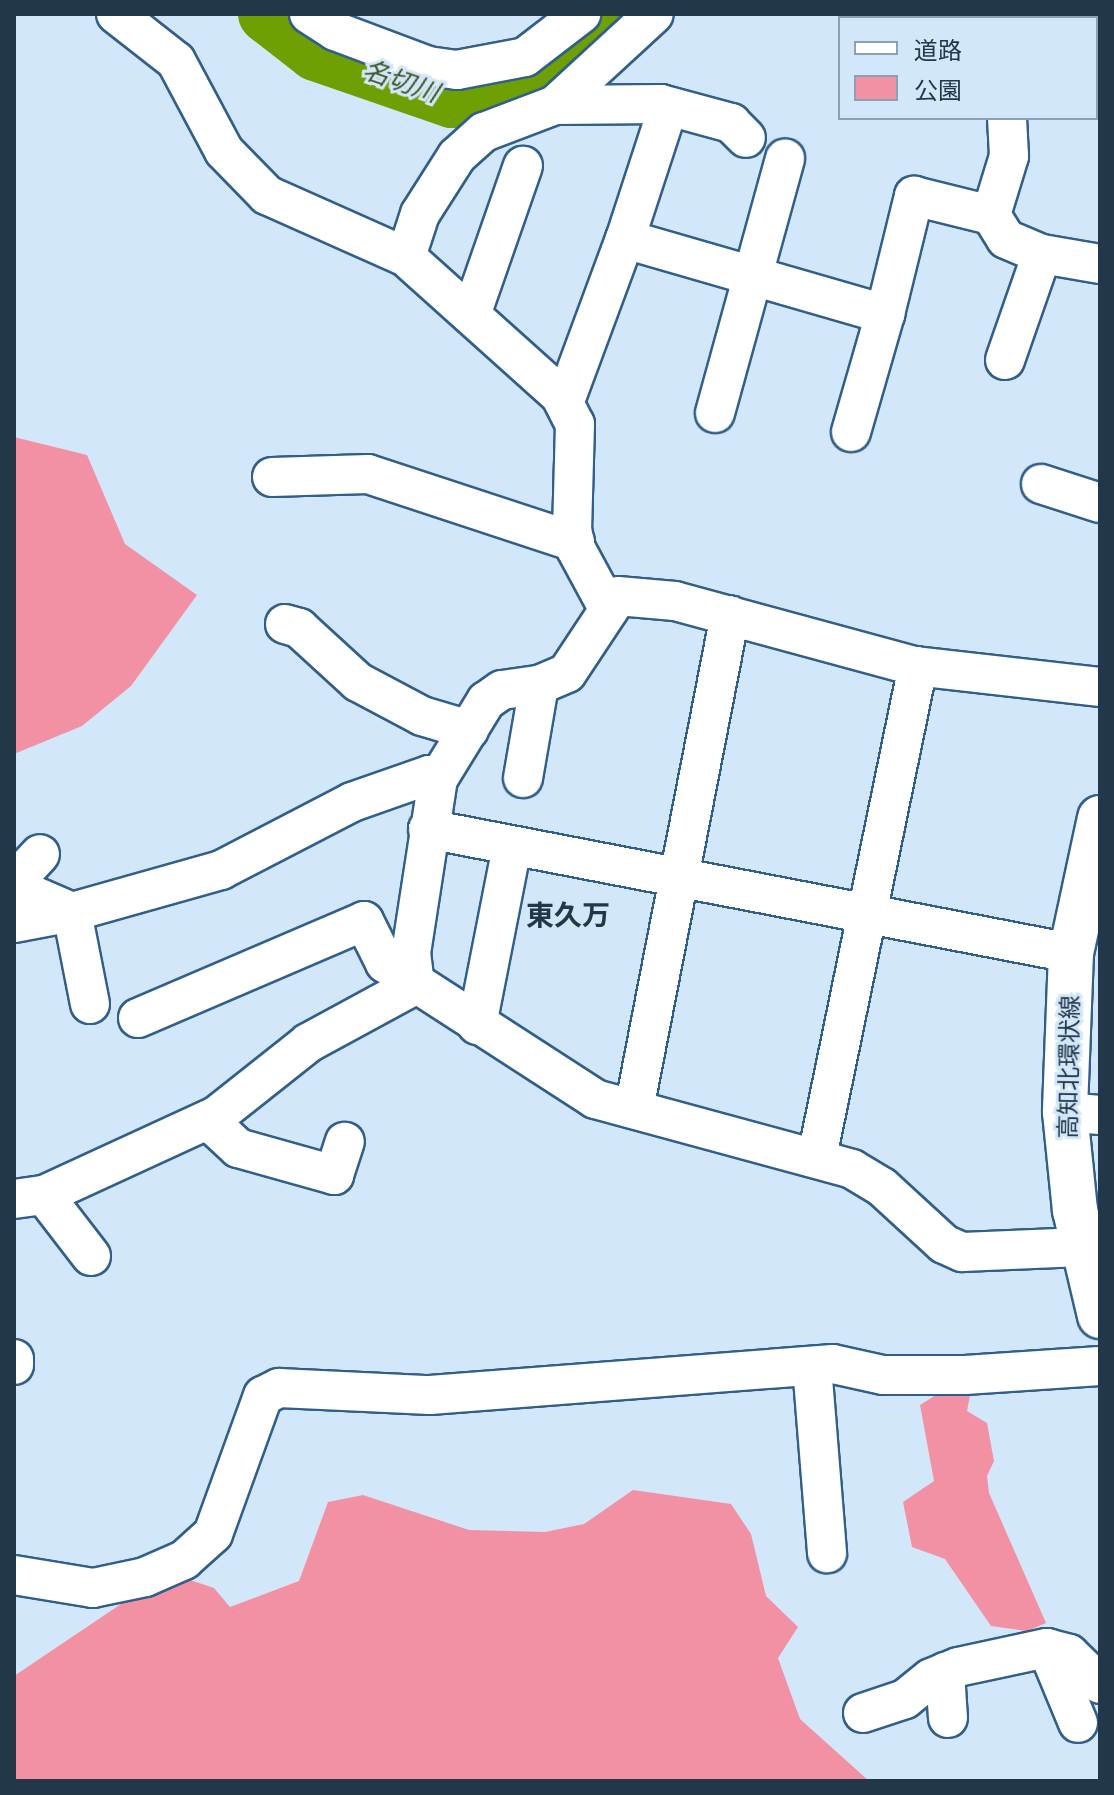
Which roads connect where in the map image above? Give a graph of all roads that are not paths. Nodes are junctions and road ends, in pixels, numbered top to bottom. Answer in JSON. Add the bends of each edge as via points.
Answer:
{"nodes":[{"id":1,"x":116,"y":14,"type":"edge"},
{"id":2,"x":309,"y":14,"type":"edge"},
{"id":3,"x":581,"y":14,"type":"edge"},
{"id":4,"x":654,"y":14,"type":"edge"},
{"id":5,"x":661,"y":104,"type":"junction"},
{"id":6,"x":555,"y":105,"type":"junction"},
{"id":7,"x":1007,"y":120,"type":"edge"},
{"id":8,"x":746,"y":138,"type":"dead end"},
{"id":9,"x":785,"y":158,"type":"dead end"},
{"id":10,"x":523,"y":166,"type":"dead end"},
{"id":11,"x":991,"y":215,"type":"junction"},
{"id":12,"x":625,"y":239,"type":"junction"},
{"id":13,"x":1042,"y":254,"type":"junction"},
{"id":14,"x":406,"y":257,"type":"junction"},
{"id":15,"x":1100,"y":264,"type":"edge"},
{"id":16,"x":753,"y":276,"type":"junction"},
{"id":17,"x":885,"y":314,"type":"junction"},
{"id":18,"x":471,"y":315,"type":"junction"},
{"id":19,"x":1005,"y":360,"type":"dead end"},
{"id":20,"x":565,"y":401,"type":"junction"},
{"id":21,"x":715,"y":413,"type":"dead end"},
{"id":22,"x":851,"y":432,"type":"dead end"},
{"id":23,"x":272,"y":477,"type":"dead end"},
{"id":24,"x":1041,"y":484,"type":"dead end"},
{"id":25,"x":1100,"y":503,"type":"edge"},
{"id":26,"x":575,"y":542,"type":"junction"},
{"id":27,"x":609,"y":610,"type":"junction"},
{"id":28,"x":730,"y":615,"type":"junction"},
{"id":29,"x":285,"y":624,"type":"dead end"},
{"id":30,"x":918,"y":666,"type":"junction"},
{"id":31,"x":539,"y":685,"type":"junction"},
{"id":32,"x":1100,"y":687,"type":"edge"},
{"id":33,"x":469,"y":730,"type":"junction"},
{"id":34,"x":523,"y":778,"type":"dead end"},
{"id":35,"x":438,"y":779,"type":"junction"},
{"id":36,"x":1100,"y":818,"type":"edge"},
{"id":37,"x":428,"y":829,"type":"junction"},
{"id":38,"x":512,"y":846,"type":"junction"},
{"id":39,"x":40,"y":854,"type":"dead end"},
{"id":40,"x":678,"y":878,"type":"junction"},
{"id":41,"x":14,"y":884,"type":"edge"},
{"id":42,"x":72,"y":912,"type":"junction"},
{"id":43,"x":867,"y":915,"type":"junction"},
{"id":44,"x":14,"y":923,"type":"edge"},
{"id":45,"x":1083,"y":928,"type":"edge"},
{"id":46,"x":415,"y":985,"type":"junction"},
{"id":47,"x":90,"y":1004,"type":"dead end"},
{"id":48,"x":138,"y":1018,"type":"dead end"},
{"id":49,"x":477,"y":1025,"type":"junction"},
{"id":50,"x":634,"y":1109,"type":"junction"},
{"id":51,"x":1083,"y":1113,"type":"edge"},
{"id":52,"x":208,"y":1120,"type":"junction"},
{"id":53,"x":345,"y":1142,"type":"dead end"},
{"id":54,"x":817,"y":1157,"type":"junction"},
{"id":55,"x":29,"y":1197,"type":"edge"},
{"id":56,"x":1082,"y":1247,"type":"junction"},
{"id":57,"x":91,"y":1256,"type":"dead end"},
{"id":58,"x":1100,"y":1316,"type":"edge"},
{"id":59,"x":812,"y":1366,"type":"junction"},
{"id":60,"x":1100,"y":1366,"type":"edge"},
{"id":61,"x":827,"y":1553,"type":"dead end"},
{"id":62,"x":14,"y":1575,"type":"edge"},
{"id":63,"x":1047,"y":1648,"type":"junction"},
{"id":64,"x":945,"y":1672,"type":"junction"},
{"id":65,"x":1100,"y":1684,"type":"edge"},
{"id":66,"x":863,"y":1713,"type":"dead end"},
{"id":67,"x":948,"y":1718,"type":"dead end"},
{"id":68,"x":1078,"y":1723,"type":"dead end"}],
"edges":[{"from":1,"to":14,"type":"street","via":[[176,61],[224,151],[267,195]]},
{"from":2,"to":3,"type":"street","via":[[335,31],[428,66],[457,70],[525,57]]},
{"from":4,"to":6,"type":"street"},
{"from":5,"to":6,"type":"street"},
{"from":5,"to":8,"type":"street","via":[[731,123]]},
{"from":5,"to":12,"type":"street","via":[[664,120]]},
{"from":6,"to":14,"type":"street","via":[[484,132],[457,156],[420,214]]},
{"from":7,"to":11,"type":"street","via":[[1009,156]]},
{"from":9,"to":16,"type":"street"},
{"from":10,"to":18,"type":"street"},
{"from":11,"to":13,"type":"street","via":[[1006,239]]},
{"from":11,"to":17,"type":"street","via":[[914,196]]},
{"from":12,"to":16,"type":"street"},
{"from":12,"to":20,"type":"street"},
{"from":13,"to":15,"type":"street"},
{"from":13,"to":19,"type":"street"},
{"from":14,"to":18,"type":"street"},
{"from":16,"to":17,"type":"street"},
{"from":16,"to":21,"type":"street"},
{"from":17,"to":22,"type":"street"},
{"from":18,"to":20,"type":"street"},
{"from":20,"to":26,"type":"street","via":[[575,424]]},
{"from":23,"to":26,"type":"street","via":[[368,474]]},
{"from":24,"to":25,"type":"street"},
{"from":26,"to":27,"type":"street","via":[[580,563]]},
{"from":27,"to":28,"type":"street","via":[[618,596],[675,601]]},
{"from":27,"to":31,"type":"street","via":[[567,673]]},
{"from":28,"to":30,"type":"street"},
{"from":28,"to":40,"type":"street"},
{"from":29,"to":33,"type":"street","via":[[299,628],[358,682],[422,716]]},
{"from":30,"to":32,"type":"street"},
{"from":30,"to":43,"type":"street"},
{"from":31,"to":33,"type":"street","via":[[502,690],[486,701]]},
{"from":31,"to":34,"type":"street"},
{"from":33,"to":35,"type":"street"},
{"from":35,"to":37,"type":"street"},
{"from":35,"to":42,"type":"street","via":[[429,775],[352,802],[221,870]]},
{"from":36,"to":45,"type":"main road","name":"高知北環状線"},
{"from":37,"to":38,"type":"street"},
{"from":37,"to":46,"type":"street","via":[[411,953]]},
{"from":38,"to":40,"type":"street"},
{"from":38,"to":49,"type":"street"},
{"from":39,"to":41,"type":"street"},
{"from":40,"to":43,"type":"street"},
{"from":40,"to":50,"type":"street"},
{"from":41,"to":42,"type":"street"},
{"from":42,"to":44,"type":"street"},
{"from":42,"to":47,"type":"street"},
{"from":43,"to":45,"type":"street"},
{"from":43,"to":54,"type":"street"},
{"from":45,"to":51,"type":"main road","name":"高知北環状線"},
{"from":46,"to":48,"type":"street","via":[[385,963],[364,921]]},
{"from":46,"to":49,"type":"street"},
{"from":46,"to":52,"type":"street","via":[[308,1043]]},
{"from":49,"to":50,"type":"street","via":[[595,1099]]},
{"from":50,"to":54,"type":"street"},
{"from":51,"to":56,"type":"main road","name":"高知北環状線"},
{"from":52,"to":53,"type":"street","via":[[238,1148],[334,1175]]},
{"from":52,"to":55,"type":"street"},
{"from":54,"to":56,"type":"street","via":[[870,1179],[935,1237],[962,1252]]},
{"from":55,"to":57,"type":"street"},
{"from":56,"to":58,"type":"main road","name":"高知北環状線"},
{"from":59,"to":60,"type":"street","via":[[833,1364],[883,1375]]},
{"from":59,"to":61,"type":"street"},
{"from":59,"to":62,"type":"street","via":[[430,1395],[279,1388],[263,1396],[213,1534],[184,1560],[145,1577],[93,1588]]},
{"from":63,"to":64,"type":"street"},
{"from":63,"to":65,"type":"street","via":[[1069,1654]]},
{"from":63,"to":68,"type":"street"},
{"from":64,"to":66,"type":"street","via":[[905,1699]]},
{"from":64,"to":67,"type":"street"}]}
